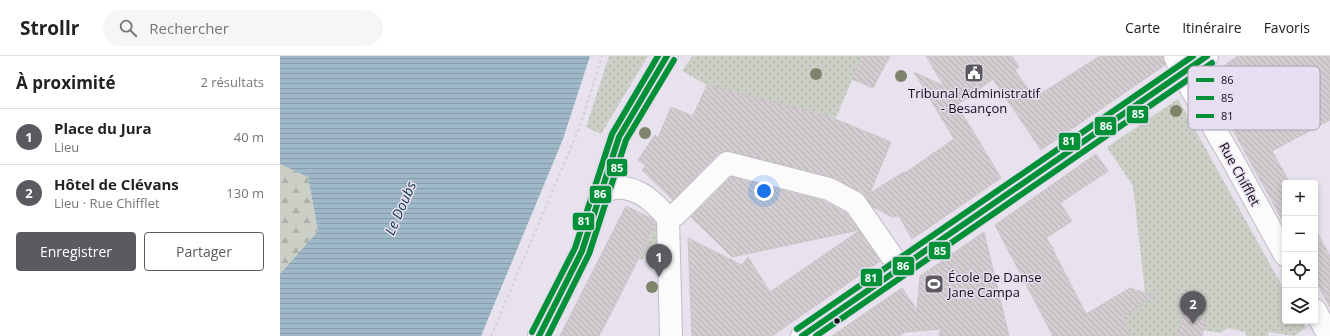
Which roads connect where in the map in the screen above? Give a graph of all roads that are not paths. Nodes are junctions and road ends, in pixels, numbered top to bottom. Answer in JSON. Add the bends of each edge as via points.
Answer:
{"nodes":[{"id":1,"x":667,"y":56,"type":"edge"},
{"id":2,"x":1207,"y":56,"type":"edge"},
{"id":3,"x":1179,"y":64,"type":"edge"},
{"id":4,"x":1188,"y":80,"type":"edge"},
{"id":5,"x":1216,"y":130,"type":"edge"},
{"id":6,"x":600,"y":193,"type":"junction"},
{"id":7,"x":668,"y":218,"type":"junction"},
{"id":8,"x":1283,"y":252,"type":"edge"},
{"id":9,"x":900,"y":268,"type":"junction"},
{"id":10,"x":1318,"y":316,"type":"edge"},
{"id":11,"x":539,"y":336,"type":"edge"},
{"id":12,"x":671,"y":336,"type":"edge"},
{"id":13,"x":802,"y":336,"type":"edge"},
{"id":14,"x":1329,"y":336,"type":"edge"}],
"edges":[{"from":1,"to":6,"type":"main road","via":[[619,137]]},
{"from":2,"to":3,"type":"main road"},
{"from":3,"to":4,"type":"main road","name":"Rue Chifflet"},
{"from":3,"to":9,"type":"main road"},
{"from":5,"to":8,"type":"main road","name":"Rue Chifflet"},
{"from":6,"to":7,"type":"main road","via":[[616,188],[628,189],[646,196]]},
{"from":6,"to":11,"type":"main road","via":[[582,251]]},
{"from":7,"to":9,"type":"main road","via":[[727,163],[829,189],[855,203]]},
{"from":7,"to":12,"type":"main road"},
{"from":9,"to":13,"type":"main road"},
{"from":10,"to":14,"type":"main road"}]}
